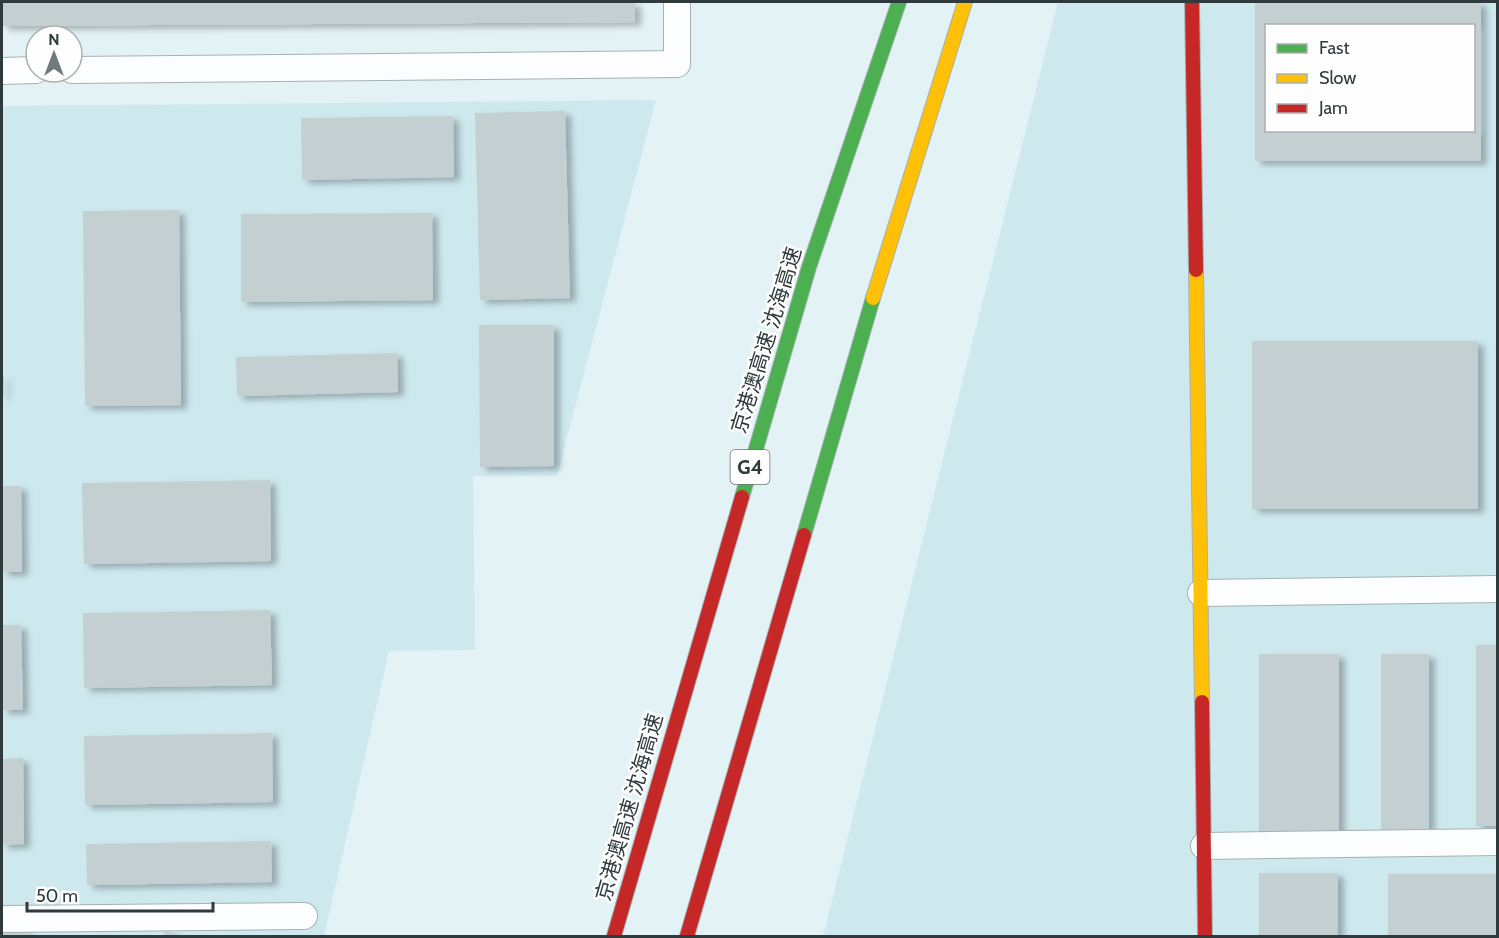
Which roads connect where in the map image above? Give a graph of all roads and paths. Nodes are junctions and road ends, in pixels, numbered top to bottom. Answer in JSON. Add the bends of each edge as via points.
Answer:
{"nodes":[{"id":1,"x":677,"y":2,"type":"edge"},
{"id":2,"x":899,"y":2,"type":"edge"},
{"id":3,"x":965,"y":2,"type":"edge"},
{"id":4,"x":1192,"y":2,"type":"edge"},
{"id":5,"x":24,"y":70,"type":"edge"},
{"id":6,"x":84,"y":70,"type":"edge"},
{"id":7,"x":2,"y":71,"type":"edge"},
{"id":8,"x":1497,"y":589,"type":"edge"},
{"id":9,"x":1200,"y":593,"type":"junction"},
{"id":10,"x":1497,"y":842,"type":"edge"},
{"id":11,"x":1204,"y":846,"type":"junction"},
{"id":12,"x":304,"y":916,"type":"dead end"},
{"id":13,"x":2,"y":919,"type":"edge"},
{"id":14,"x":614,"y":936,"type":"edge"},
{"id":15,"x":687,"y":936,"type":"edge"},
{"id":16,"x":1205,"y":936,"type":"edge"}],
"edges":[{"from":1,"to":6,"type":"street","via":[[677,64]]},
{"from":2,"to":14,"type":"main road","name":"京港澳高速 沈海高速","number":"G4","via":[[805,279]]},
{"from":3,"to":15,"type":"main road","via":[[874,293]]},
{"from":4,"to":9,"type":"main road"},
{"from":5,"to":7,"type":"street"},
{"from":8,"to":9,"type":"street"},
{"from":9,"to":11,"type":"main road"},
{"from":10,"to":11,"type":"street"},
{"from":11,"to":16,"type":"main road"},
{"from":12,"to":13,"type":"street"}]}
